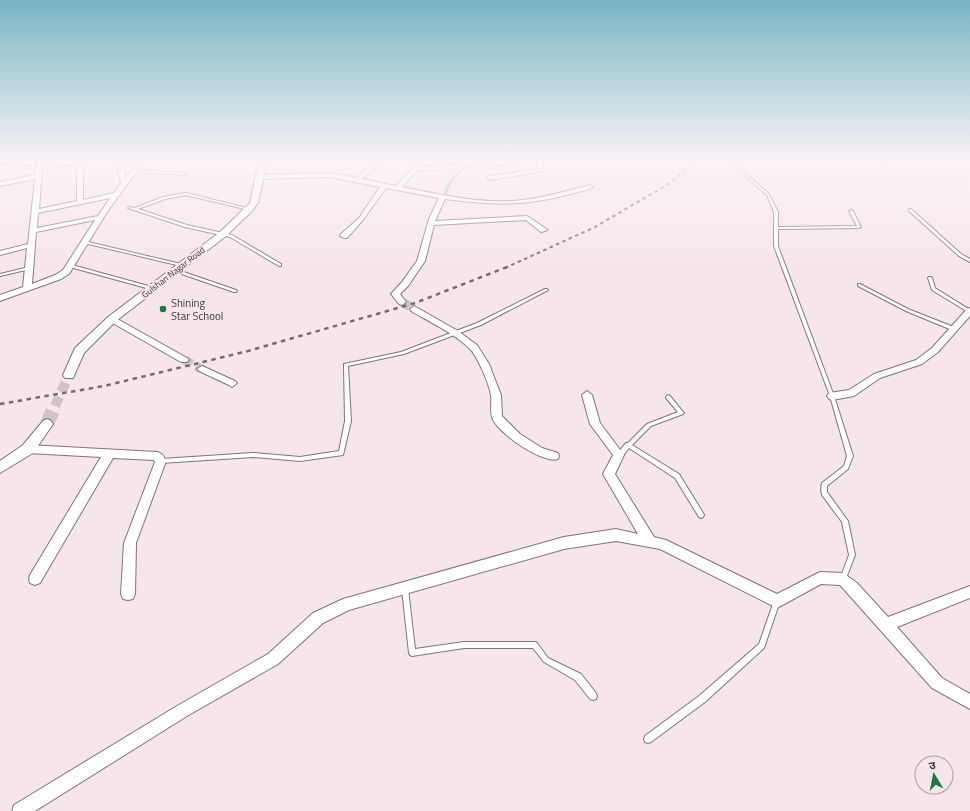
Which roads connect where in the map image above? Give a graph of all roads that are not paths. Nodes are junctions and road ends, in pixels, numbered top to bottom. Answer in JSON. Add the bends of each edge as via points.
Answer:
{"nodes":[{"id":1,"x":36,"y":199,"type":"edge"},
{"id":2,"x":80,"y":199,"type":"edge"},
{"id":3,"x":98,"y":199,"type":"edge"},
{"id":4,"x":113,"y":199,"type":"edge"},
{"id":5,"x":162,"y":199,"type":"edge"},
{"id":6,"x":206,"y":199,"type":"edge"},
{"id":7,"x":255,"y":199,"type":"edge"},
{"id":8,"x":375,"y":199,"type":"edge"},
{"id":9,"x":442,"y":199,"type":"edge"},
{"id":10,"x":457,"y":199,"type":"edge"},
{"id":11,"x":543,"y":199,"type":"edge"},
{"id":12,"x":770,"y":199,"type":"edge"},
{"id":13,"x":80,"y":203,"type":"junction"},
{"id":14,"x":130,"y":208,"type":"dead end"},
{"id":15,"x":136,"y":209,"type":"junction"},
{"id":16,"x":249,"y":209,"type":"junction"},
{"id":17,"x":910,"y":210,"type":"dead end"},
{"id":18,"x":851,"y":211,"type":"dead end"},
{"id":19,"x":35,"y":212,"type":"junction"},
{"id":20,"x":101,"y":217,"type":"junction"},
{"id":21,"x":432,"y":223,"type":"junction"},
{"id":22,"x":776,"y":228,"type":"junction"},
{"id":23,"x":544,"y":230,"type":"dead end"},
{"id":24,"x":33,"y":231,"type":"junction"},
{"id":25,"x":222,"y":234,"type":"junction"},
{"id":26,"x":344,"y":236,"type":"dead end"},
{"id":27,"x":85,"y":242,"type":"junction"},
{"id":28,"x":31,"y":245,"type":"junction"},
{"id":29,"x":0,"y":252,"type":"edge"},
{"id":30,"x":970,"y":261,"type":"edge"},
{"id":31,"x":280,"y":265,"type":"dead end"},
{"id":32,"x":71,"y":266,"type":"junction"},
{"id":33,"x":29,"y":268,"type":"junction"},
{"id":34,"x":177,"y":268,"type":"junction"},
{"id":35,"x":0,"y":275,"type":"edge"},
{"id":36,"x":930,"y":278,"type":"dead end"},
{"id":37,"x":859,"y":285,"type":"dead end"},
{"id":38,"x":151,"y":288,"type":"junction"},
{"id":39,"x":27,"y":289,"type":"junction"},
{"id":40,"x":546,"y":290,"type":"dead end"},
{"id":41,"x":235,"y":291,"type":"dead end"},
{"id":42,"x":0,"y":298,"type":"edge"},
{"id":43,"x":402,"y":302,"type":"dead end"},
{"id":44,"x":414,"y":310,"type":"tunnel mouth"},
{"id":45,"x":970,"y":311,"type":"edge"},
{"id":46,"x":112,"y":319,"type":"junction"},
{"id":47,"x":954,"y":329,"type":"junction"},
{"id":48,"x":455,"y":333,"type":"junction"},
{"id":49,"x":184,"y":360,"type":"tunnel mouth"},
{"id":50,"x":202,"y":369,"type":"tunnel mouth"},
{"id":51,"x":69,"y":375,"type":"tunnel mouth"},
{"id":52,"x":232,"y":383,"type":"dead end"},
{"id":53,"x":587,"y":396,"type":"dead end"},
{"id":54,"x":832,"y":396,"type":"junction"},
{"id":55,"x":668,"y":397,"type":"dead end"},
{"id":56,"x":47,"y":424,"type":"tunnel mouth"},
{"id":57,"x":628,"y":445,"type":"junction"},
{"id":58,"x":28,"y":449,"type":"junction"},
{"id":59,"x":110,"y":453,"type":"junction"},
{"id":60,"x":619,"y":455,"type":"junction"},
{"id":61,"x":554,"y":456,"type":"dead end"},
{"id":62,"x":161,"y":461,"type":"junction"},
{"id":63,"x":0,"y":468,"type":"edge"},
{"id":64,"x":701,"y":515,"type":"dead end"},
{"id":65,"x":650,"y":542,"type":"junction"},
{"id":66,"x":35,"y":579,"type":"dead end"},
{"id":67,"x":843,"y":579,"type":"junction"},
{"id":68,"x":405,"y":589,"type":"junction"},
{"id":69,"x":970,"y":592,"type":"edge"},
{"id":70,"x":128,"y":594,"type":"dead end"},
{"id":71,"x":777,"y":602,"type":"junction"},
{"id":72,"x":886,"y":625,"type":"junction"},
{"id":73,"x":593,"y":696,"type":"dead end"},
{"id":74,"x":970,"y":702,"type":"edge"},
{"id":75,"x":648,"y":739,"type":"dead end"},
{"id":76,"x":20,"y":811,"type":"edge"}],
"edges":[{"from":1,"to":19,"type":"street"},
{"from":2,"to":13,"type":"street"},
{"from":3,"to":13,"type":"street"},
{"from":4,"to":20,"type":"street"},
{"from":5,"to":15,"type":"lane"},
{"from":6,"to":16,"type":"lane"},
{"from":7,"to":16,"type":"street","name":"Gulshan Nagar Road"},
{"from":8,"to":26,"type":"street","via":[[361,219]]},
{"from":9,"to":21,"type":"street"},
{"from":10,"to":11,"type":"street","via":[[519,202]]},
{"from":12,"to":22,"type":"lane","via":[[776,212]]},
{"from":13,"to":19,"type":"street"},
{"from":14,"to":15,"type":"lane"},
{"from":15,"to":25,"type":"lane","via":[[186,226]]},
{"from":16,"to":25,"type":"street","name":"Gulshan Nagar Road"},
{"from":17,"to":30,"type":"lane"},
{"from":18,"to":22,"type":"lane","via":[[859,227]]},
{"from":19,"to":24,"type":"street"},
{"from":20,"to":24,"type":"street"},
{"from":20,"to":27,"type":"street"},
{"from":21,"to":23,"type":"street","via":[[526,218]]},
{"from":21,"to":43,"type":"street","via":[[421,261],[395,294]]},
{"from":22,"to":54,"type":"lane","via":[[776,246]]},
{"from":24,"to":28,"type":"street"},
{"from":25,"to":31,"type":"lane","via":[[231,236]]},
{"from":25,"to":34,"type":"street","name":"Gulshan Nagar Road"},
{"from":27,"to":32,"type":"street"},
{"from":27,"to":34,"type":"lane"},
{"from":28,"to":29,"type":"street"},
{"from":28,"to":33,"type":"street"},
{"from":32,"to":38,"type":"lane"},
{"from":32,"to":39,"type":"street","via":[[58,277]]},
{"from":33,"to":35,"type":"lane"},
{"from":33,"to":39,"type":"street"},
{"from":34,"to":38,"type":"street","name":"Gulshan Nagar Road"},
{"from":34,"to":41,"type":"lane"},
{"from":36,"to":45,"type":"lane","via":[[933,290]]},
{"from":37,"to":47,"type":"lane","via":[[907,310]]},
{"from":38,"to":46,"type":"street","name":"Gulshan Nagar Road"},
{"from":39,"to":42,"type":"street"},
{"from":40,"to":48,"type":"lane","via":[[480,324]]},
{"from":44,"to":48,"type":"street"},
{"from":45,"to":47,"type":"street"},
{"from":46,"to":49,"type":"street"},
{"from":46,"to":51,"type":"street","name":"Gulshan Nagar Road","via":[[80,351]]},
{"from":47,"to":54,"type":"street","via":[[919,362],[878,376],[851,393]]},
{"from":48,"to":61,"type":"street","via":[[474,347],[484,364],[496,395],[497,417],[516,437],[538,452]]},
{"from":48,"to":62,"type":"lane","via":[[402,353],[346,365],[348,421],[341,453],[300,459],[253,455]]},
{"from":50,"to":52,"type":"street"},
{"from":53,"to":60,"type":"street","via":[[595,424]]},
{"from":54,"to":67,"type":"lane","via":[[850,456],[846,467],[824,485],[824,493],[845,521],[852,555]]},
{"from":55,"to":57,"type":"lane","via":[[682,412],[649,425]]},
{"from":56,"to":58,"type":"street"},
{"from":57,"to":60,"type":"lane"},
{"from":57,"to":64,"type":"lane","via":[[677,476]]},
{"from":58,"to":59,"type":"street"},
{"from":58,"to":63,"type":"street"},
{"from":59,"to":62,"type":"street","via":[[157,456]]},
{"from":59,"to":66,"type":"street","via":[[81,497],[73,516]]},
{"from":60,"to":65,"type":"street","via":[[609,474]]},
{"from":62,"to":70,"type":"street","via":[[130,542]]},
{"from":65,"to":68,"type":"street","via":[[616,535],[564,543]]},
{"from":65,"to":71,"type":"street","via":[[662,544]]},
{"from":67,"to":71,"type":"street","via":[[820,578]]},
{"from":67,"to":72,"type":"street"},
{"from":68,"to":73,"type":"lane","via":[[412,653],[464,645],[535,645],[546,660],[578,677]]},
{"from":68,"to":76,"type":"street","via":[[348,604],[318,618],[273,659],[182,711]]},
{"from":69,"to":72,"type":"street"},
{"from":71,"to":75,"type":"lane","via":[[762,646],[702,699]]},
{"from":72,"to":74,"type":"street","via":[[937,684]]}]}
